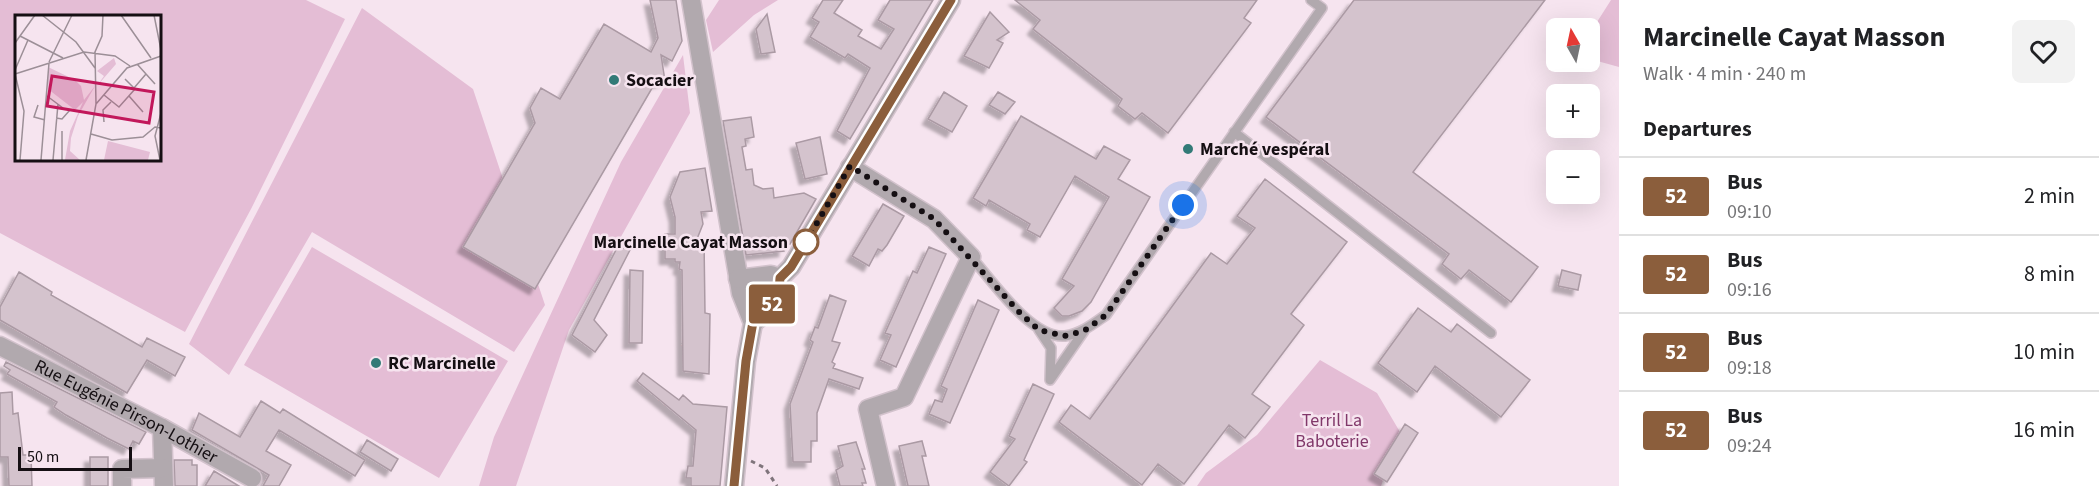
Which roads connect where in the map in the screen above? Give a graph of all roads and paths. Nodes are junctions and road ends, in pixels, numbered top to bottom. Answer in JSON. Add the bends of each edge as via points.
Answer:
{"nodes":[{"id":1,"x":691,"y":0,"type":"edge"},
{"id":2,"x":951,"y":0,"type":"edge"},
{"id":3,"x":1311,"y":0,"type":"edge"},
{"id":4,"x":1234,"y":132,"type":"junction"},
{"id":5,"x":850,"y":166,"type":"junction"},
{"id":6,"x":971,"y":257,"type":"junction"},
{"id":7,"x":780,"y":278,"type":"junction"},
{"id":8,"x":738,"y":279,"type":"junction"},
{"id":9,"x":753,"y":322,"type":"junction"},
{"id":10,"x":1039,"y":330,"type":"junction"},
{"id":11,"x":1084,"y":331,"type":"junction"},
{"id":12,"x":1491,"y":333,"type":"dead end"},
{"id":13,"x":0,"y":346,"type":"edge"},
{"id":14,"x":162,"y":428,"type":"junction"},
{"id":15,"x":736,"y":458,"type":"junction"},
{"id":16,"x":163,"y":477,"type":"edge"},
{"id":17,"x":252,"y":478,"type":"dead end"},
{"id":18,"x":122,"y":486,"type":"edge"},
{"id":19,"x":734,"y":486,"type":"edge"},
{"id":20,"x":777,"y":486,"type":"edge"},
{"id":21,"x":886,"y":486,"type":"edge"}],
"edges":[{"from":1,"to":8,"type":"street"},
{"from":2,"to":5,"type":"street"},
{"from":3,"to":4,"type":"lane","via":[[1322,8]]},
{"from":4,"to":11,"type":"lane","via":[[1106,315]]},
{"from":4,"to":12,"type":"lane"},
{"from":5,"to":6,"type":"street","via":[[934,219]]},
{"from":5,"to":7,"type":"street","via":[[791,267]]},
{"from":6,"to":10,"type":"lane"},
{"from":6,"to":21,"type":"street","via":[[904,397],[868,409]]},
{"from":7,"to":8,"type":"street","via":[[771,275]]},
{"from":7,"to":9,"type":"street","via":[[778,295]]},
{"from":8,"to":9,"type":"street","via":[[743,303]]},
{"from":9,"to":15,"type":"street"},
{"from":10,"to":11,"type":"lane","via":[[1064,336]]},
{"from":10,"to":11,"type":"lane","via":[[1051,348],[1050,380]]},
{"from":13,"to":14,"type":"street","name":"Rue Eugénie Pirson-Lothier"},
{"from":14,"to":16,"type":"street"},
{"from":14,"to":17,"type":"street","name":"Rue Eugénie Pirson-Lothier"},
{"from":15,"to":19,"type":"street"},
{"from":15,"to":20,"type":"path","via":[[761,465]]},
{"from":16,"to":18,"type":"street","via":[[122,470]]}]}
